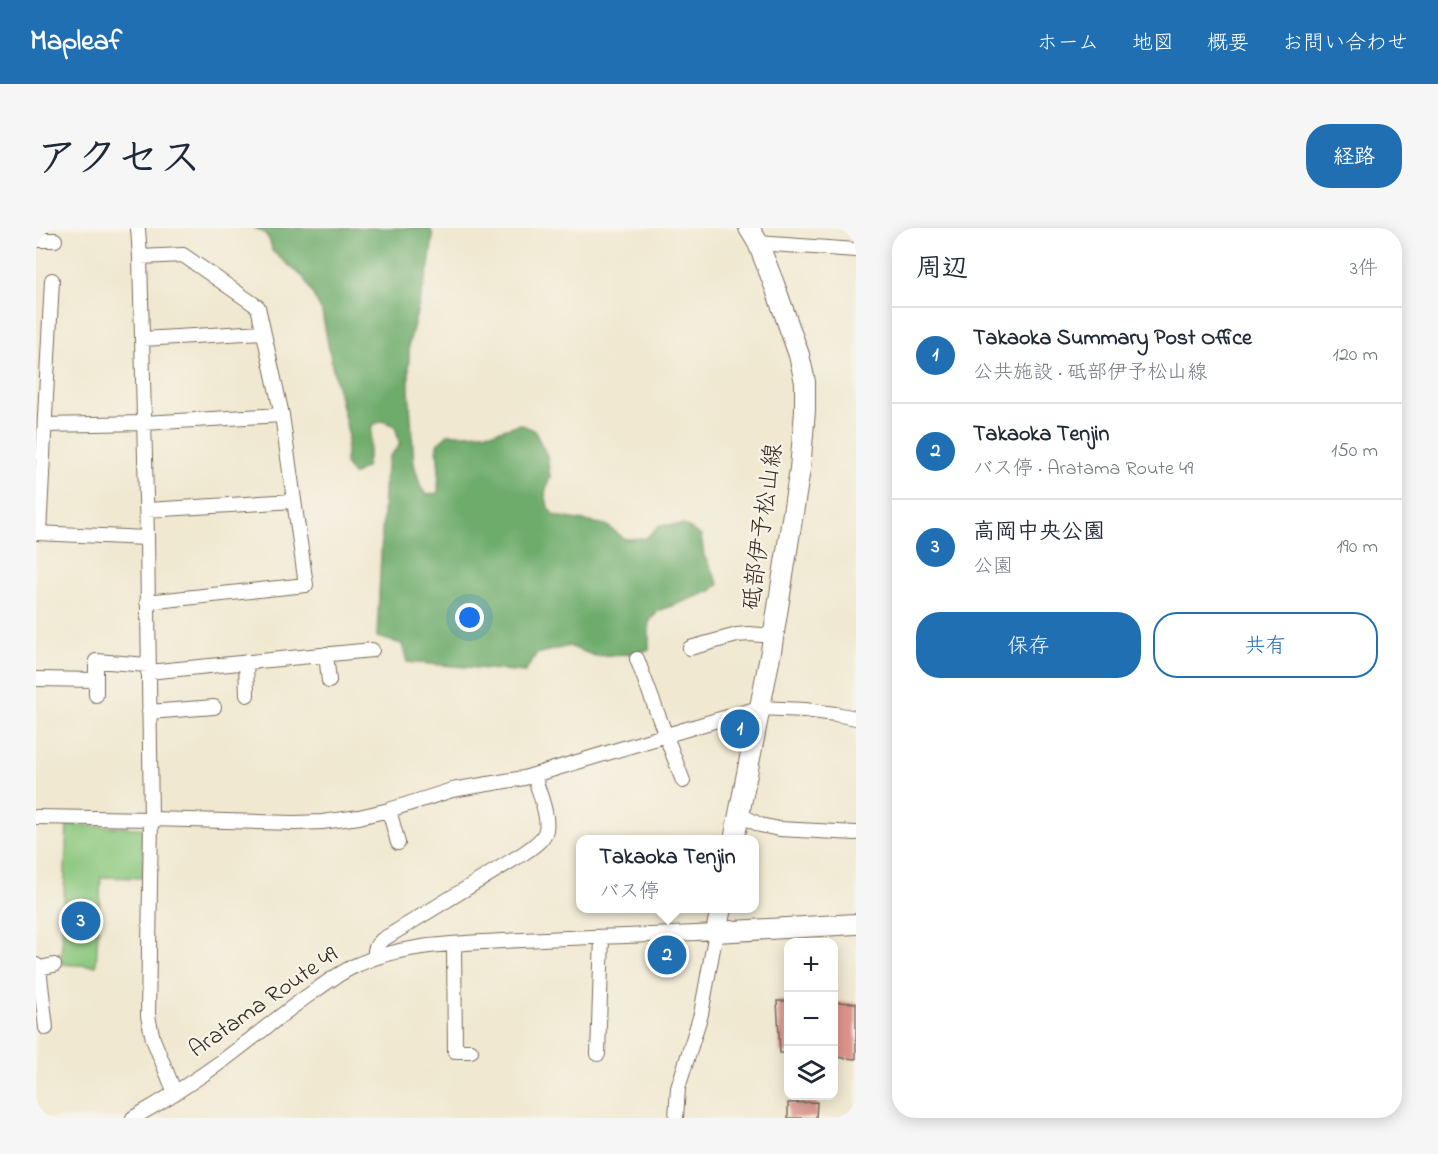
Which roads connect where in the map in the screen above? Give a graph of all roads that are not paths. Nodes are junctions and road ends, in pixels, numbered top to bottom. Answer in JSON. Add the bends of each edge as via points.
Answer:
{"nodes":[{"id":1,"x":138,"y":228,"type":"edge"},
{"id":2,"x":37,"y":236,"type":"edge"},
{"id":3,"x":754,"y":236,"type":"edge"},
{"id":4,"x":55,"y":240,"type":"dead end"},
{"id":5,"x":856,"y":250,"type":"edge"},
{"id":6,"x":140,"y":257,"type":"junction"},
{"id":7,"x":52,"y":280,"type":"dead end"},
{"id":8,"x":263,"y":332,"type":"junction"},
{"id":9,"x":142,"y":339,"type":"junction"},
{"id":10,"x":282,"y":415,"type":"junction"},
{"id":11,"x":144,"y":423,"type":"junction"},
{"id":12,"x":45,"y":425,"type":"junction"},
{"id":13,"x":294,"y":501,"type":"junction"},
{"id":14,"x":147,"y":510,"type":"junction"},
{"id":15,"x":38,"y":533,"type":"edge"},
{"id":16,"x":147,"y":538,"type":"junction"},
{"id":17,"x":147,"y":602,"type":"junction"},
{"id":18,"x":773,"y":636,"type":"junction"},
{"id":19,"x":690,"y":648,"type":"dead end"},
{"id":20,"x":372,"y":650,"type":"dead end"},
{"id":21,"x":327,"y":654,"type":"junction"},
{"id":22,"x":638,"y":659,"type":"dead end"},
{"id":23,"x":246,"y":662,"type":"junction"},
{"id":24,"x":148,"y":668,"type":"junction"},
{"id":25,"x":36,"y":680,"type":"edge"},
{"id":26,"x":96,"y":680,"type":"junction"},
{"id":27,"x":329,"y":681,"type":"dead end"},
{"id":28,"x":96,"y":695,"type":"dead end"},
{"id":29,"x":247,"y":695,"type":"dead end"},
{"id":30,"x":213,"y":707,"type":"dead end"},
{"id":31,"x":759,"y":708,"type":"junction"},
{"id":32,"x":149,"y":712,"type":"junction"},
{"id":33,"x":856,"y":718,"type":"edge"},
{"id":34,"x":667,"y":735,"type":"junction"},
{"id":35,"x":534,"y":776,"type":"junction"},
{"id":36,"x":683,"y":781,"type":"dead end"},
{"id":37,"x":389,"y":810,"type":"junction"},
{"id":38,"x":739,"y":814,"type":"junction"},
{"id":39,"x":36,"y":818,"type":"edge"},
{"id":40,"x":151,"y":819,"type":"junction"},
{"id":41,"x":856,"y":833,"type":"edge"},
{"id":42,"x":735,"y":835,"type":"edge"},
{"id":43,"x":398,"y":843,"type":"dead end"},
{"id":44,"x":719,"y":913,"type":"edge"},
{"id":45,"x":856,"y":924,"type":"edge"},
{"id":46,"x":716,"y":932,"type":"junction"},
{"id":47,"x":602,"y":937,"type":"junction"},
{"id":48,"x":453,"y":944,"type":"junction"},
{"id":49,"x":375,"y":957,"type":"junction"},
{"id":50,"x":54,"y":965,"type":"dead end"},
{"id":51,"x":37,"y":966,"type":"edge"},
{"id":52,"x":40,"y":1008,"type":"edge"},
{"id":53,"x":46,"y":1029,"type":"dead end"},
{"id":54,"x":471,"y":1051,"type":"dead end"},
{"id":55,"x":598,"y":1054,"type":"dead end"},
{"id":56,"x":174,"y":1093,"type":"junction"},
{"id":57,"x":152,"y":1113,"type":"edge"},
{"id":58,"x":134,"y":1118,"type":"edge"},
{"id":59,"x":676,"y":1118,"type":"edge"}],
"edges":[{"from":1,"to":6,"type":"street"},
{"from":2,"to":4,"type":"street"},
{"from":3,"to":5,"type":"street"},
{"from":3,"to":18,"type":"main road","name":"砥部伊予松山線","via":[[788,322],[805,382],[800,469]]},
{"from":6,"to":8,"type":"street","via":[[183,255],[258,307]]},
{"from":6,"to":9,"type":"street"},
{"from":7,"to":12,"type":"street"},
{"from":8,"to":9,"type":"street"},
{"from":8,"to":10,"type":"street"},
{"from":9,"to":11,"type":"street"},
{"from":10,"to":11,"type":"street"},
{"from":10,"to":13,"type":"street"},
{"from":11,"to":12,"type":"street"},
{"from":11,"to":14,"type":"street"},
{"from":12,"to":15,"type":"street"},
{"from":13,"to":14,"type":"street"},
{"from":13,"to":17,"type":"street","via":[[306,585]]},
{"from":14,"to":16,"type":"street"},
{"from":15,"to":16,"type":"street"},
{"from":16,"to":17,"type":"street"},
{"from":17,"to":24,"type":"street"},
{"from":18,"to":19,"type":"street","via":[[737,635]]},
{"from":18,"to":31,"type":"main road","name":"砥部伊予松山線"},
{"from":20,"to":21,"type":"street"},
{"from":21,"to":23,"type":"street"},
{"from":21,"to":27,"type":"street"},
{"from":22,"to":34,"type":"street"},
{"from":23,"to":24,"type":"street"},
{"from":23,"to":29,"type":"street"},
{"from":24,"to":26,"type":"street","via":[[96,661]]},
{"from":24,"to":32,"type":"street"},
{"from":25,"to":26,"type":"street"},
{"from":26,"to":28,"type":"street"},
{"from":30,"to":32,"type":"street"},
{"from":31,"to":33,"type":"street"},
{"from":31,"to":34,"type":"street"},
{"from":31,"to":38,"type":"main road","name":"砥部伊予松山線"},
{"from":32,"to":40,"type":"street"},
{"from":34,"to":35,"type":"street"},
{"from":34,"to":36,"type":"street"},
{"from":35,"to":37,"type":"street","via":[[452,790]]},
{"from":35,"to":49,"type":"street","via":[[547,824],[545,834],[524,853],[382,940]]},
{"from":37,"to":40,"type":"street","via":[[322,822]]},
{"from":37,"to":43,"type":"street"},
{"from":38,"to":41,"type":"street","via":[[760,825]]},
{"from":38,"to":42,"type":"main road","name":"砥部伊予松山線"},
{"from":39,"to":40,"type":"street"},
{"from":40,"to":56,"type":"street","via":[[148,1016]]},
{"from":44,"to":46,"type":"main road"},
{"from":45,"to":46,"type":"main road"},
{"from":46,"to":47,"type":"street","name":"Aratama Route 49"},
{"from":46,"to":59,"type":"street","via":[[701,1014],[678,1089]]},
{"from":47,"to":48,"type":"street","name":"Aratama Route 49"},
{"from":47,"to":55,"type":"street"},
{"from":48,"to":49,"type":"street","name":"Aratama Route 49"},
{"from":48,"to":54,"type":"street","via":[[455,1051]]},
{"from":49,"to":56,"type":"street","name":"Aratama Route 49","via":[[336,976]]},
{"from":50,"to":51,"type":"street"},
{"from":51,"to":52,"type":"street"},
{"from":52,"to":53,"type":"street"},
{"from":56,"to":57,"type":"street","name":"Aratama Route 49"},
{"from":57,"to":58,"type":"street","name":"Aratama Route 49"}]}
